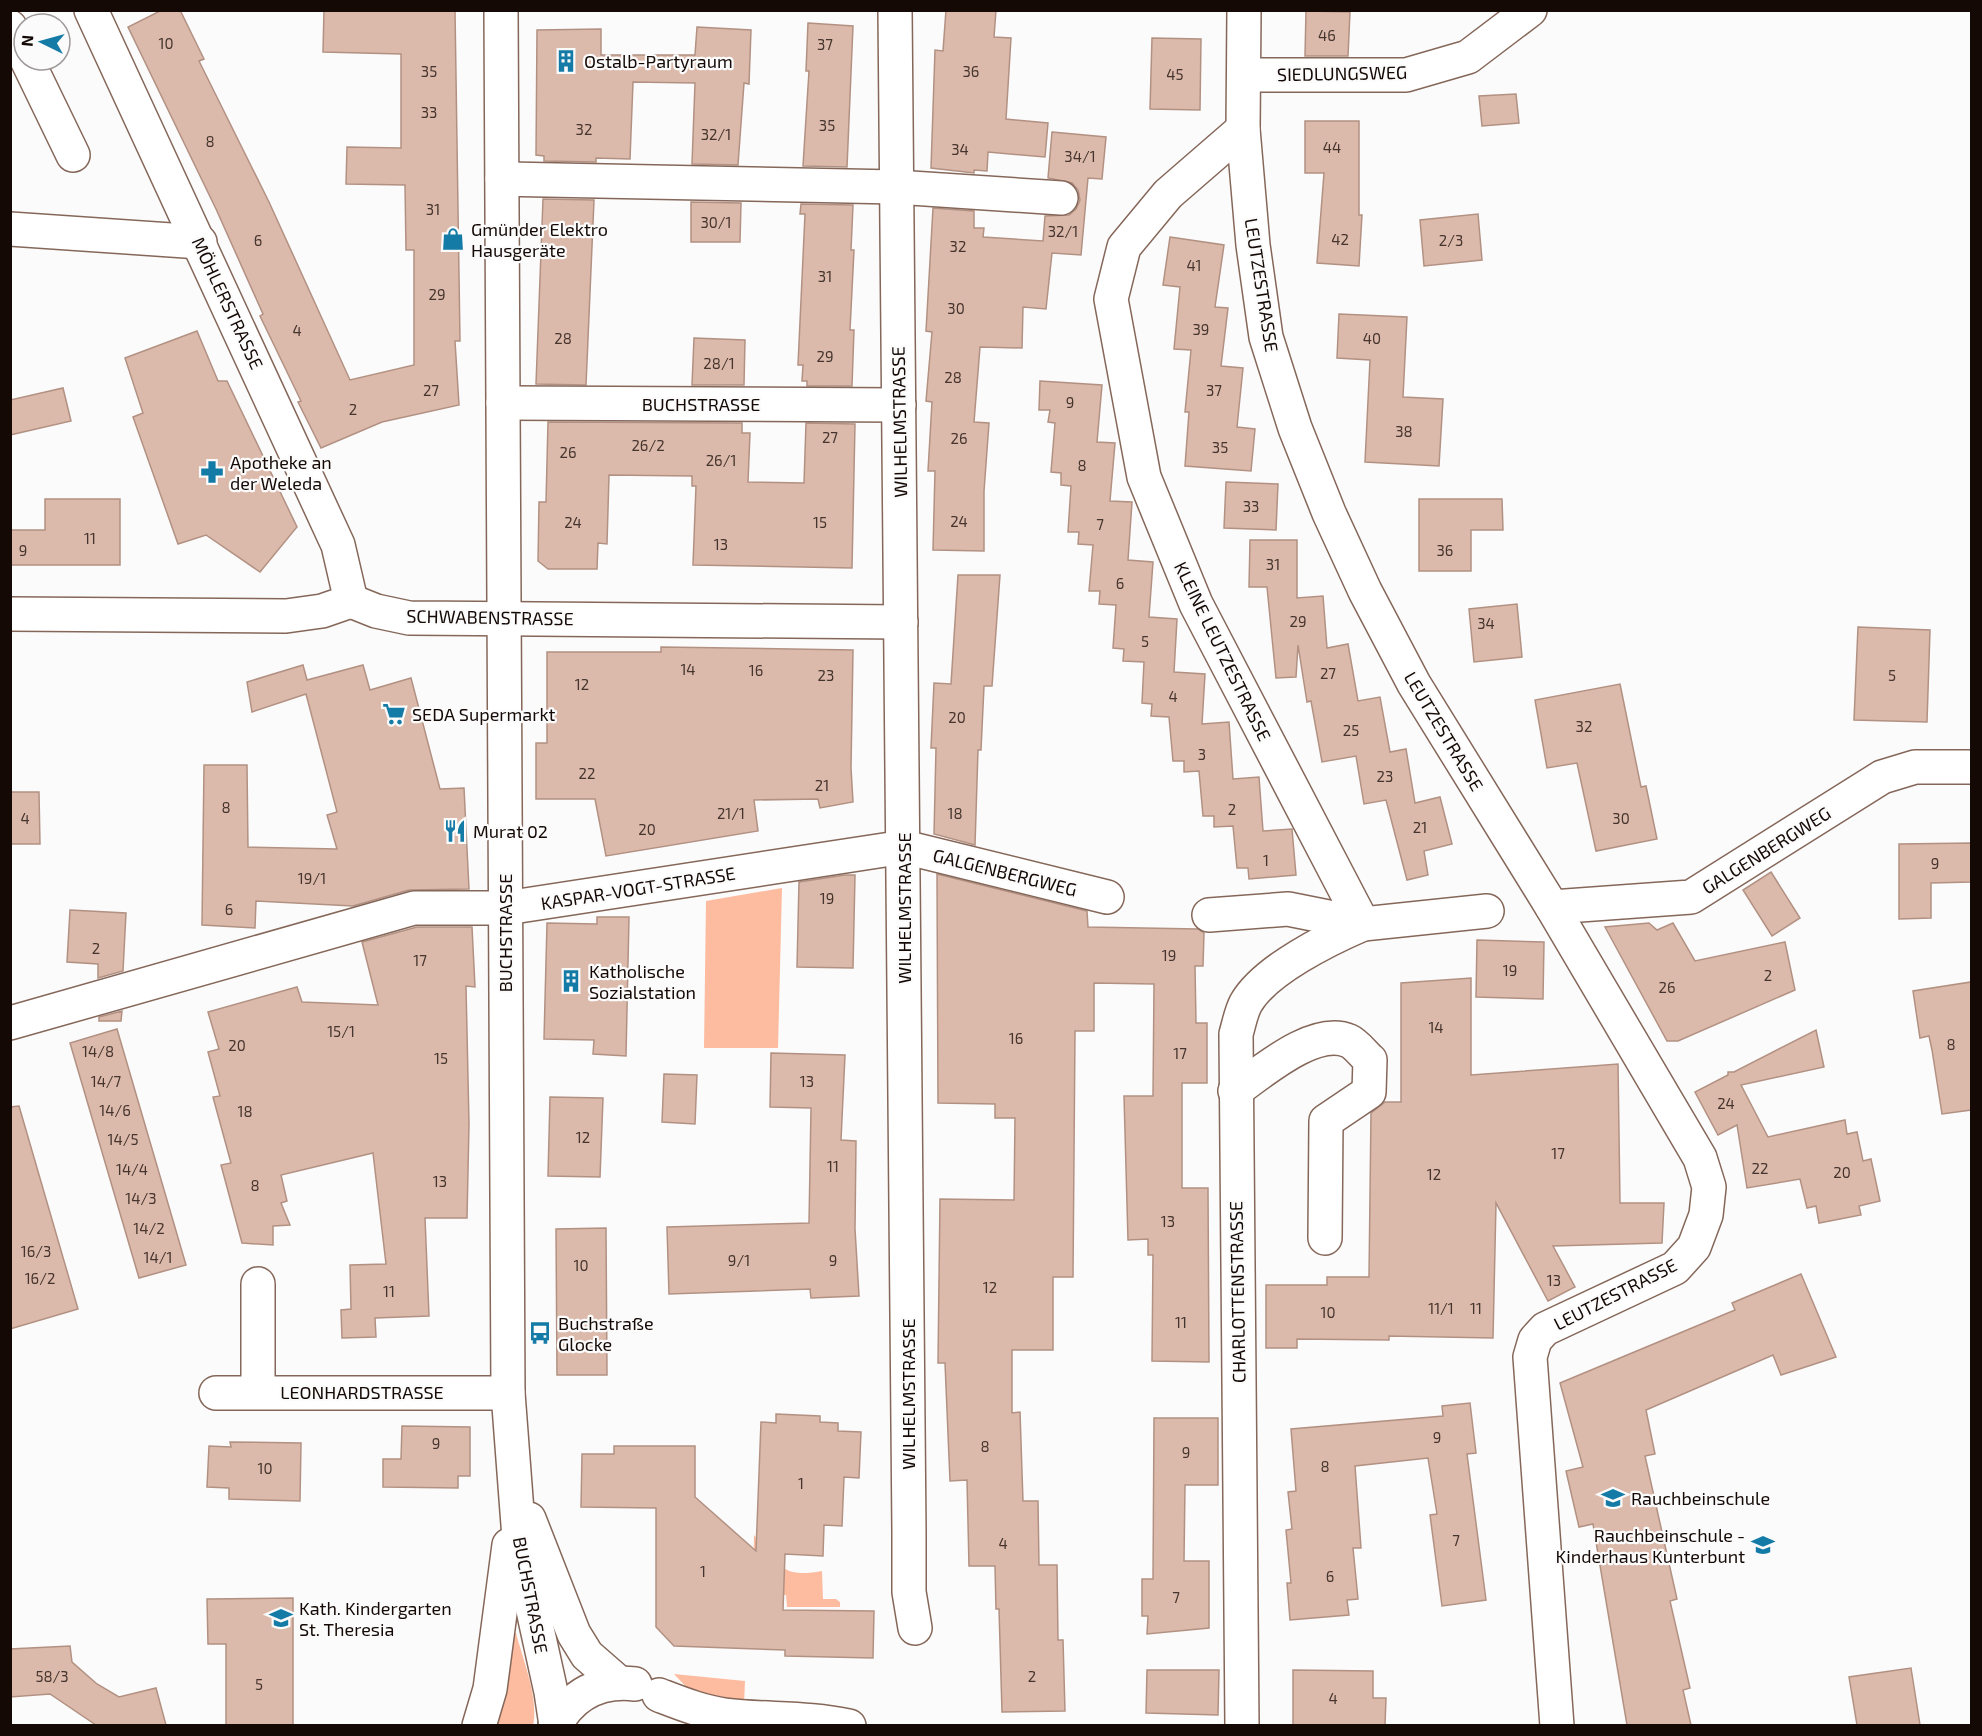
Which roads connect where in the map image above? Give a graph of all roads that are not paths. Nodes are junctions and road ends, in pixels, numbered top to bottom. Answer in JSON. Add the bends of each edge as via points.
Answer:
{"nodes":[{"id":1,"x":91,"y":10,"type":"edge"},
{"id":2,"x":501,"y":10,"type":"edge"},
{"id":3,"x":895,"y":10,"type":"edge"},
{"id":4,"x":1244,"y":10,"type":"edge"},
{"id":5,"x":1530,"y":10,"type":"edge"},
{"id":6,"x":33,"y":72,"type":"edge"},
{"id":7,"x":1244,"y":75,"type":"junction"},
{"id":8,"x":1243,"y":129,"type":"junction"},
{"id":9,"x":73,"y":155,"type":"dead end"},
{"id":10,"x":502,"y":179,"type":"junction"},
{"id":11,"x":896,"y":187,"type":"junction"},
{"id":12,"x":1061,"y":198,"type":"dead end"},
{"id":13,"x":10,"y":229,"type":"edge"},
{"id":14,"x":200,"y":242,"type":"junction"},
{"id":15,"x":503,"y":403,"type":"junction"},
{"id":16,"x":899,"y":405,"type":"junction"},
{"id":17,"x":351,"y":601,"type":"junction"},
{"id":18,"x":10,"y":614,"type":"edge"},
{"id":19,"x":504,"y":618,"type":"junction"},
{"id":20,"x":901,"y":622,"type":"junction"},
{"id":21,"x":1971,"y":767,"type":"edge"},
{"id":22,"x":904,"y":847,"type":"junction"},
{"id":23,"x":1107,"y":897,"type":"dead end"},
{"id":24,"x":1552,"y":907,"type":"junction"},
{"id":25,"x":506,"y":908,"type":"junction"},
{"id":26,"x":1487,"y":911,"type":"dead end"},
{"id":27,"x":1209,"y":915,"type":"dead end"},
{"id":28,"x":1363,"y":924,"type":"junction"},
{"id":29,"x":10,"y":1023,"type":"edge"},
{"id":30,"x":1235,"y":1091,"type":"junction"},
{"id":31,"x":1325,"y":1238,"type":"dead end"},
{"id":32,"x":258,"y":1284,"type":"dead end"},
{"id":33,"x":258,"y":1392,"type":"junction"},
{"id":34,"x":216,"y":1393,"type":"dead end"},
{"id":35,"x":508,"y":1393,"type":"junction"},
{"id":36,"x":512,"y":1464,"type":"junction"},
{"id":37,"x":515,"y":1502,"type":"junction"},
{"id":38,"x":915,"y":1628,"type":"dead end"},
{"id":39,"x":618,"y":1682,"type":"junction"},
{"id":40,"x":659,"y":1695,"type":"junction"},
{"id":41,"x":479,"y":1725,"type":"edge"},
{"id":42,"x":555,"y":1725,"type":"edge"},
{"id":43,"x":682,"y":1725,"type":"edge"},
{"id":44,"x":849,"y":1725,"type":"edge"},
{"id":45,"x":1242,"y":1725,"type":"edge"},
{"id":46,"x":1557,"y":1725,"type":"edge"}],
"edges":[{"from":1,"to":14,"type":"street","name":"MÖHLERSTRASSE"},
{"from":2,"to":10,"type":"street","name":"BUCHSTRASSE"},
{"from":3,"to":11,"type":"street","name":"WILHELMSTRASSE"},
{"from":4,"to":7,"type":"street","name":"LEUTZESTRASSE"},
{"from":5,"to":7,"type":"street","name":"SIEDLUNGSWEG","via":[[1468,57],[1406,75]]},
{"from":6,"to":9,"type":"street"},
{"from":7,"to":8,"type":"street","name":"LEUTZESTRASSE"},
{"from":8,"to":24,"type":"street","name":"LEUTZESTRASSE","via":[[1266,337],[1294,428],[1360,581],[1414,684]]},
{"from":8,"to":28,"type":"street","name":"KLEINE LEUTZESTRASSE","via":[[1168,194],[1124,246],[1111,299],[1144,477],[1196,604]]},
{"from":10,"to":11,"type":"street"},
{"from":10,"to":15,"type":"street","name":"BUCHSTRASSE"},
{"from":11,"to":12,"type":"street"},
{"from":11,"to":16,"type":"street","name":"WILHELMSTRASSE"},
{"from":13,"to":14,"type":"street"},
{"from":14,"to":17,"type":"street","name":"MÖHLERSTRASSE","via":[[338,545]]},
{"from":15,"to":16,"type":"street","name":"BUCHSTRASSE"},
{"from":15,"to":19,"type":"street","name":"BUCHSTRASSE"},
{"from":16,"to":20,"type":"street","name":"WILHELMSTRASSE"},
{"from":17,"to":18,"type":"street","via":[[322,611],[286,616]]},
{"from":17,"to":19,"type":"street","name":"SCHWABENSTRASSE","via":[[409,618]]},
{"from":19,"to":20,"type":"street","name":"SCHWABENSTRASSE"},
{"from":19,"to":25,"type":"street","name":"BUCHSTRASSE"},
{"from":20,"to":22,"type":"street","name":"WILHELMSTRASSE"},
{"from":21,"to":24,"type":"street","name":"GALGENBERGWEG","via":[[1914,767],[1882,777],[1691,897]]},
{"from":22,"to":23,"type":"street","name":"GALGENBERGWEG"},
{"from":22,"to":25,"type":"street","name":"KASPAR-VOGT-STRASSE"},
{"from":22,"to":38,"type":"street","name":"WILHELMSTRASSE","via":[[909,1592]]},
{"from":24,"to":46,"type":"street","name":"LEUTZESTRASSE","via":[[1700,1158],[1709,1187],[1706,1215],[1694,1247],[1675,1268],[1545,1329],[1535,1340],[1530,1357]]},
{"from":25,"to":29,"type":"street","name":"KASPAR-VOGT-STRASSE","via":[[414,908]]},
{"from":25,"to":35,"type":"street","name":"BUCHSTRASSE"},
{"from":26,"to":28,"type":"street"},
{"from":27,"to":28,"type":"street","via":[[1288,909]]},
{"from":28,"to":30,"type":"street","name":"CHARLOTTENSTRASSE","via":[[1339,934],[1260,984],[1245,1004],[1236,1034]]},
{"from":30,"to":31,"type":"street","via":[[1298,1048],[1325,1039],[1348,1041],[1370,1060],[1369,1092],[1326,1121]]},
{"from":30,"to":45,"type":"street","name":"CHARLOTTENSTRASSE"},
{"from":32,"to":33,"type":"street"},
{"from":33,"to":34,"type":"street","name":"LEONHARDSTRASSE"},
{"from":33,"to":35,"type":"street","name":"LEONHARDSTRASSE"},
{"from":35,"to":36,"type":"street","name":"BUCHSTRASSE"},
{"from":36,"to":37,"type":"street","name":"BUCHSTRASSE"},
{"from":36,"to":39,"type":"street","name":"BUCHSTRASSE","via":[[574,1634],[587,1655]]},
{"from":37,"to":41,"type":"street","via":[[489,1689]]},
{"from":37,"to":42,"type":"street","name":"BUCHSTRASSE","via":[[523,1574]]},
{"from":39,"to":40,"type":"street","via":[[640,1685]]},
{"from":39,"to":42,"type":"street","via":[[580,1694]]},
{"from":40,"to":43,"type":"street","via":[[676,1712]]},
{"from":40,"to":44,"type":"street","via":[[725,1715]]}]}
